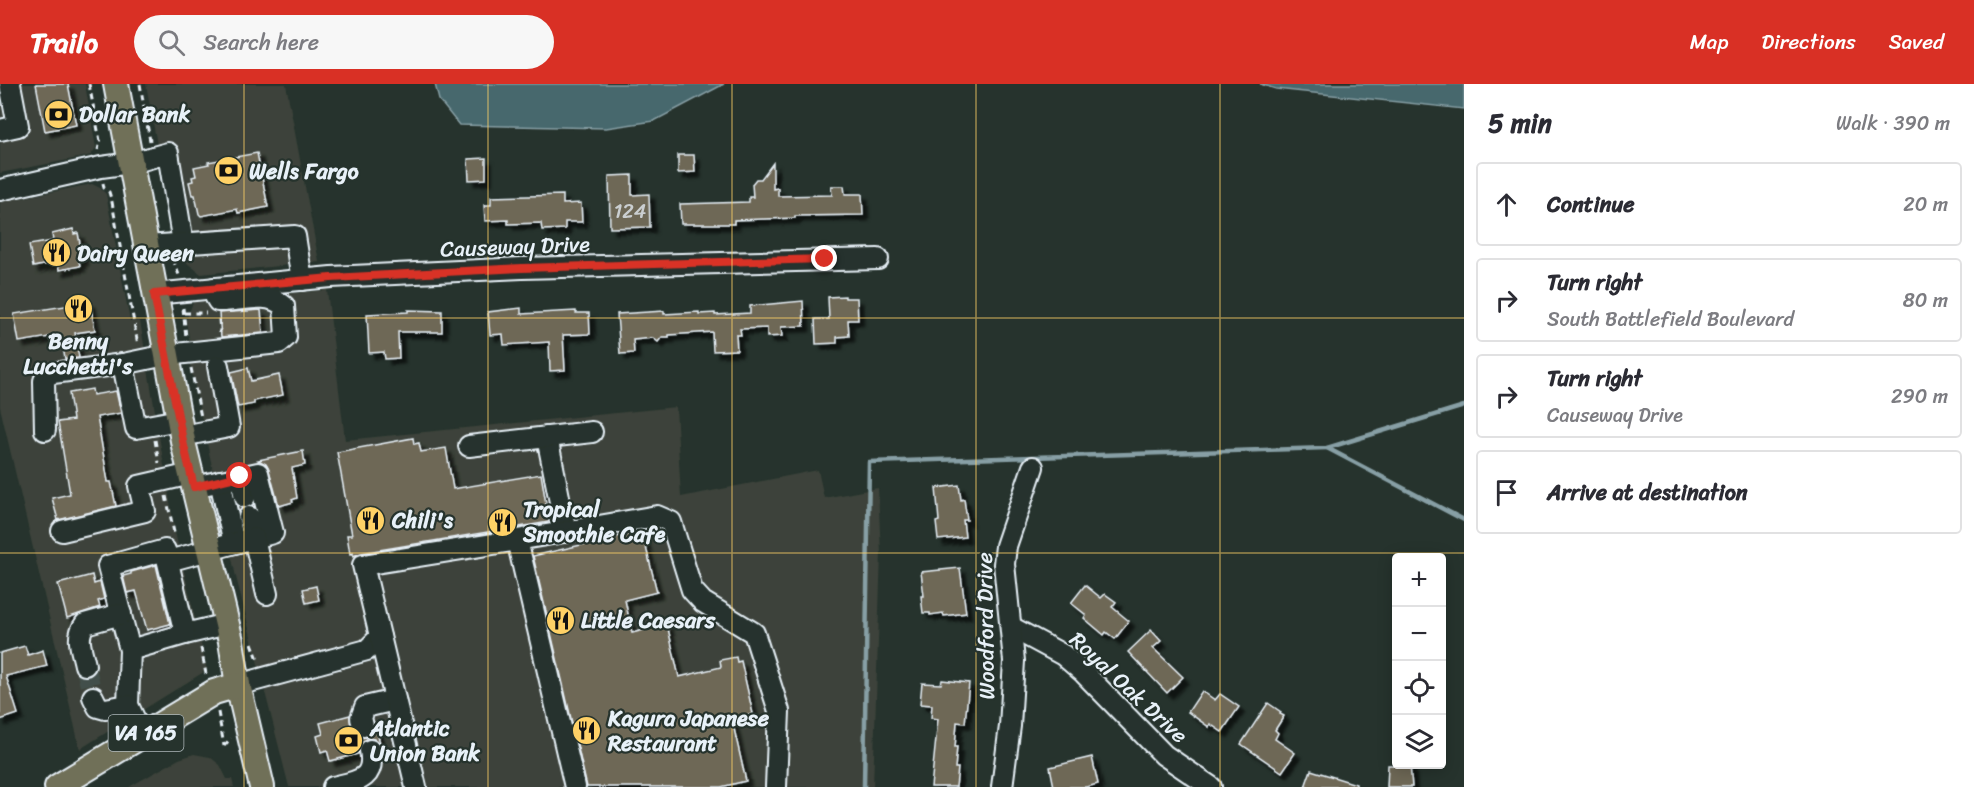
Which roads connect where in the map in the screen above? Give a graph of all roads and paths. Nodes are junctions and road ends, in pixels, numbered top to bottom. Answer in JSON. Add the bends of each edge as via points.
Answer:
{"nodes":[{"id":1,"x":10,"y":84,"type":"edge"},
{"id":2,"x":116,"y":84,"type":"edge"},
{"id":3,"x":0,"y":130,"type":"edge"},
{"id":4,"x":131,"y":163,"type":"junction"},
{"id":5,"x":0,"y":190,"type":"edge"},
{"id":6,"x":183,"y":243,"type":"junction"},
{"id":7,"x":146,"y":246,"type":"junction"},
{"id":8,"x":878,"y":258,"type":"dead end"},
{"id":9,"x":302,"y":280,"type":"junction"},
{"id":10,"x":214,"y":288,"type":"junction"},
{"id":11,"x":154,"y":294,"type":"junction"},
{"id":12,"x":184,"y":313,"type":"dead end"},
{"id":13,"x":166,"y":355,"type":"junction"},
{"id":14,"x":220,"y":357,"type":"junction"},
{"id":15,"x":123,"y":364,"type":"junction"},
{"id":16,"x":180,"y":428,"type":"junction"},
{"id":17,"x":45,"y":430,"type":"dead end"},
{"id":18,"x":592,"y":432,"type":"dead end"},
{"id":19,"x":547,"y":437,"type":"junction"},
{"id":20,"x":469,"y":446,"type":"dead end"},
{"id":21,"x":1033,"y":467,"type":"dead end"},
{"id":22,"x":240,"y":476,"type":"junction"},
{"id":23,"x":192,"y":481,"type":"junction"},
{"id":24,"x":220,"y":481,"type":"junction"},
{"id":25,"x":245,"y":497,"type":"dead end"},
{"id":26,"x":249,"y":517,"type":"dead end"},
{"id":27,"x":62,"y":531,"type":"dead end"},
{"id":28,"x":566,"y":531,"type":"junction"},
{"id":29,"x":254,"y":538,"type":"junction"},
{"id":30,"x":517,"y":540,"type":"junction"},
{"id":31,"x":234,"y":543,"type":"junction"},
{"id":32,"x":209,"y":549,"type":"junction"},
{"id":33,"x":168,"y":561,"type":"junction"},
{"id":34,"x":267,"y":594,"type":"dead end"},
{"id":35,"x":121,"y":614,"type":"junction"},
{"id":36,"x":227,"y":624,"type":"junction"},
{"id":37,"x":1011,"y":627,"type":"junction"},
{"id":38,"x":185,"y":634,"type":"junction"},
{"id":39,"x":380,"y":637,"type":"junction"},
{"id":40,"x":130,"y":650,"type":"junction"},
{"id":41,"x":85,"y":665,"type":"tunnel mouth"},
{"id":42,"x":238,"y":685,"type":"junction"},
{"id":43,"x":93,"y":697,"type":"dead end"},
{"id":44,"x":395,"y":700,"type":"junction"},
{"id":45,"x":128,"y":705,"type":"junction"},
{"id":46,"x":363,"y":726,"type":"dead end"},
{"id":47,"x":142,"y":735,"type":"junction"},
{"id":48,"x":369,"y":750,"type":"dead end"},
{"id":49,"x":260,"y":781,"type":"edge"},
{"id":50,"x":57,"y":787,"type":"edge"},
{"id":51,"x":333,"y":787,"type":"edge"},
{"id":52,"x":416,"y":787,"type":"edge"},
{"id":53,"x":575,"y":787,"type":"edge"},
{"id":54,"x":776,"y":787,"type":"edge"},
{"id":55,"x":1002,"y":787,"type":"edge"},
{"id":56,"x":1211,"y":787,"type":"edge"}],
"edges":[{"from":1,"to":3,"type":"street","via":[[18,126]]},
{"from":2,"to":4,"type":"main road"},
{"from":4,"to":5,"type":"street"},
{"from":4,"to":6,"type":"street","via":[[168,153]]},
{"from":4,"to":7,"type":"main road"},
{"from":6,"to":7,"type":"street"},
{"from":6,"to":9,"type":"street","via":[[295,236]]},
{"from":7,"to":11,"type":"main road"},
{"from":8,"to":9,"type":"street","name":"Causeway Drive","via":[[522,268]]},
{"from":9,"to":10,"type":"street","name":"Causeway Drive"},
{"from":10,"to":11,"type":"street","name":"Causeway Drive"},
{"from":10,"to":14,"type":"street","via":[[218,301],[266,297],[277,300],[284,306],[286,327],[286,337],[279,343]]},
{"from":11,"to":13,"type":"main road"},
{"from":12,"to":14,"type":"path","via":[[213,313],[219,317]]},
{"from":13,"to":14,"type":"street"},
{"from":13,"to":15,"type":"street"},
{"from":13,"to":16,"type":"main road"},
{"from":14,"to":16,"type":"street","via":[[229,427]]},
{"from":15,"to":16,"type":"street","via":[[136,428]]},
{"from":15,"to":17,"type":"street","via":[[46,376]]},
{"from":16,"to":23,"type":"main road"},
{"from":18,"to":19,"type":"street"},
{"from":19,"to":20,"type":"street"},
{"from":19,"to":28,"type":"street"},
{"from":21,"to":37,"type":"street","name":"Woodford Drive","via":[[1006,546],[1004,564]]},
{"from":22,"to":24,"type":"street"},
{"from":22,"to":25,"type":"street"},
{"from":22,"to":29,"type":"street","via":[[258,472],[273,533]]},
{"from":23,"to":24,"type":"street"},
{"from":23,"to":27,"type":"street","via":[[140,486],[145,511]]},
{"from":23,"to":32,"type":"main road"},
{"from":24,"to":31,"type":"street"},
{"from":26,"to":29,"type":"street"},
{"from":28,"to":30,"type":"street"},
{"from":28,"to":54,"type":"street","via":[[657,516],[671,522],[692,590],[703,602],[754,633],[779,711]]},
{"from":29,"to":31,"type":"street"},
{"from":29,"to":34,"type":"street"},
{"from":30,"to":39,"type":"street","via":[[363,565]]},
{"from":30,"to":53,"type":"street"},
{"from":31,"to":32,"type":"street"},
{"from":32,"to":33,"type":"street"},
{"from":32,"to":36,"type":"main road"},
{"from":33,"to":35,"type":"street","via":[[165,550],[108,566]]},
{"from":33,"to":38,"type":"street"},
{"from":35,"to":40,"type":"street"},
{"from":35,"to":41,"type":"street","via":[[85,624],[79,640]]},
{"from":36,"to":38,"type":"street"},
{"from":36,"to":42,"type":"main road"},
{"from":37,"to":55,"type":"street","name":"Woodford Drive","via":[[1014,661]]},
{"from":37,"to":56,"type":"street","name":"Royal Oak Drive","via":[[1063,655],[1164,755]]},
{"from":38,"to":40,"type":"street"},
{"from":39,"to":42,"type":"street","via":[[367,650]]},
{"from":39,"to":44,"type":"street"},
{"from":40,"to":45,"type":"street"},
{"from":42,"to":47,"type":"main road","number":"VA 165","via":[[214,692]]},
{"from":42,"to":49,"type":"main road"},
{"from":43,"to":45,"type":"street","via":[[98,707],[105,709]]},
{"from":44,"to":46,"type":"street","via":[[365,707]]},
{"from":44,"to":52,"type":"street"},
{"from":45,"to":47,"type":"street"},
{"from":47,"to":50,"type":"main road","number":"VA 165"},
{"from":48,"to":51,"type":"street","via":[[370,771],[363,779]]}]}
